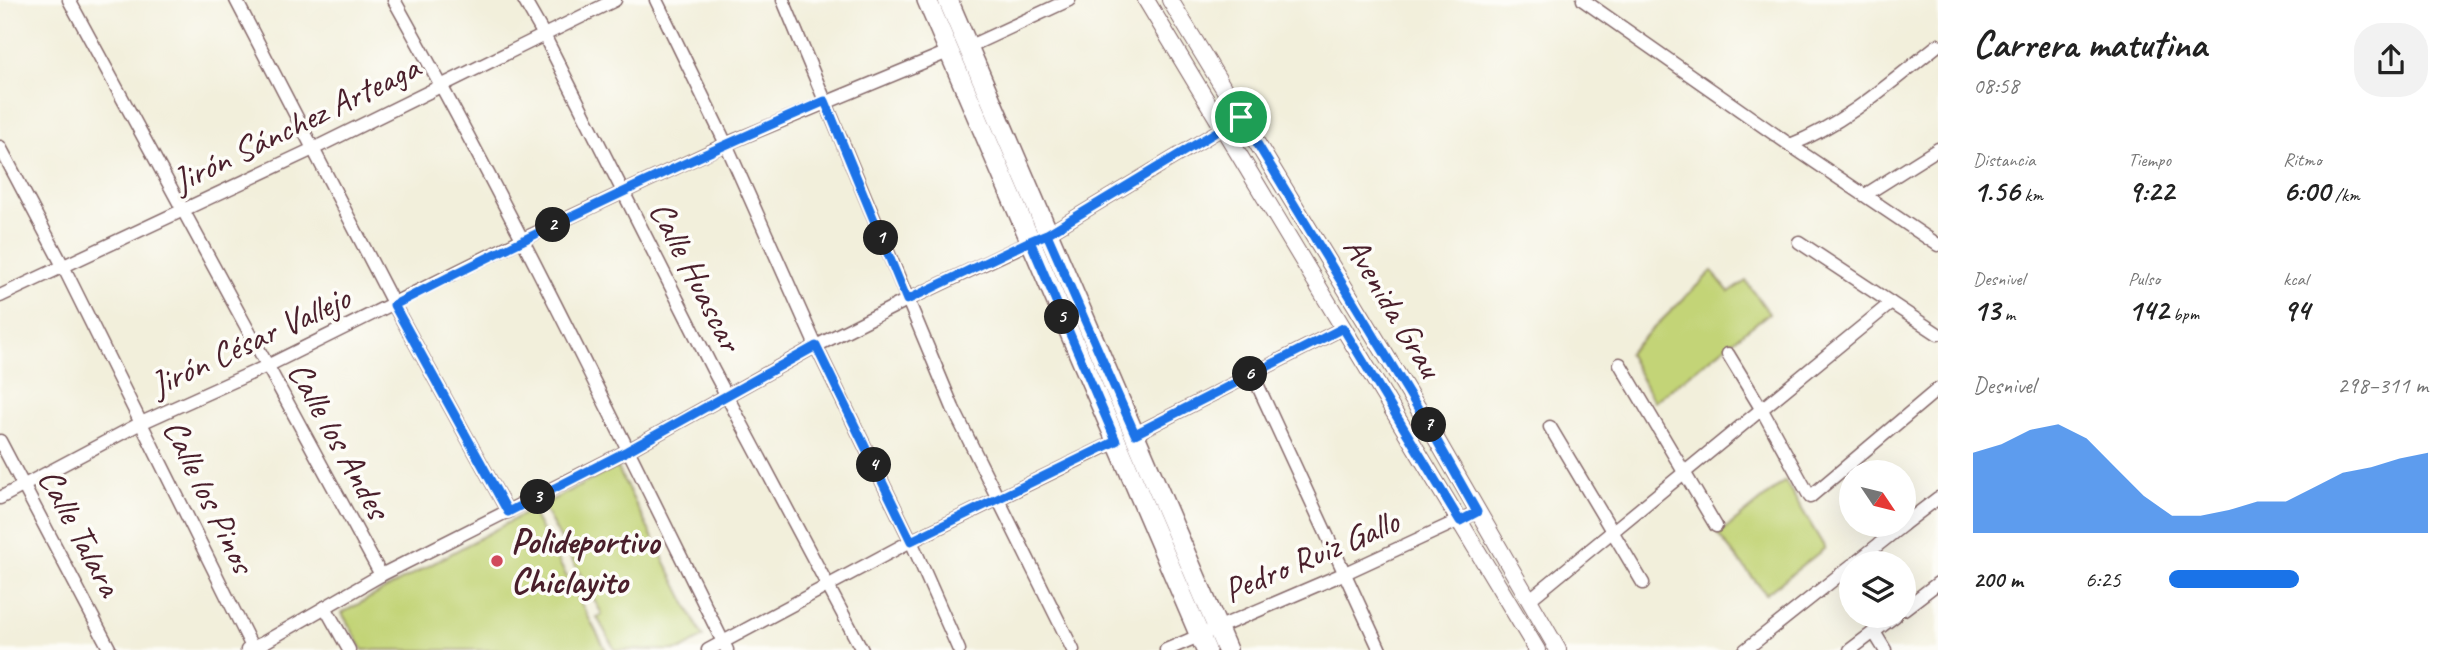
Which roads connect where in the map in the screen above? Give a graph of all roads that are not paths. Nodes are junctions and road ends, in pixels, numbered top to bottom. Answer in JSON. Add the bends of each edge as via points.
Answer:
{"nodes":[{"id":1,"x":69,"y":0,"type":"edge"},
{"id":2,"x":236,"y":0,"type":"edge"},
{"id":3,"x":394,"y":0,"type":"edge"},
{"id":4,"x":524,"y":0,"type":"edge"},
{"id":5,"x":615,"y":0,"type":"edge"},
{"id":6,"x":656,"y":0,"type":"edge"},
{"id":7,"x":783,"y":0,"type":"edge"},
{"id":8,"x":927,"y":0,"type":"edge"},
{"id":9,"x":948,"y":0,"type":"edge"},
{"id":10,"x":1069,"y":0,"type":"edge"},
{"id":11,"x":1146,"y":0,"type":"edge"},
{"id":12,"x":1170,"y":0,"type":"edge"},
{"id":13,"x":1583,"y":0,"type":"edge"},
{"id":14,"x":544,"y":35,"type":"junction"},
{"id":15,"x":1938,"y":45,"type":"edge"},
{"id":16,"x":968,"y":47,"type":"junction"},
{"id":17,"x":948,"y":52,"type":"junction"},
{"id":18,"x":442,"y":85,"type":"junction"},
{"id":19,"x":825,"y":101,"type":"junction"},
{"id":20,"x":1241,"y":117,"type":"junction"},
{"id":21,"x":1222,"y":128,"type":"junction"},
{"id":22,"x":726,"y":144,"type":"junction"},
{"id":23,"x":1790,"y":145,"type":"junction"},
{"id":24,"x":0,"y":146,"type":"edge"},
{"id":25,"x":313,"y":149,"type":"junction"},
{"id":26,"x":1938,"y":149,"type":"edge"},
{"id":27,"x":622,"y":192,"type":"junction"},
{"id":28,"x":1864,"y":195,"type":"junction"},
{"id":29,"x":183,"y":210,"type":"junction"},
{"id":30,"x":1039,"y":237,"type":"junction"},
{"id":31,"x":521,"y":240,"type":"junction"},
{"id":32,"x":1799,"y":242,"type":"dead end"},
{"id":33,"x":1938,"y":245,"type":"edge"},
{"id":34,"x":63,"y":267,"type":"junction"},
{"id":35,"x":0,"y":296,"type":"edge"},
{"id":36,"x":907,"y":300,"type":"junction"},
{"id":37,"x":1891,"y":303,"type":"junction"},
{"id":38,"x":394,"y":305,"type":"junction"},
{"id":39,"x":1343,"y":328,"type":"junction"},
{"id":40,"x":1938,"y":334,"type":"edge"},
{"id":41,"x":816,"y":346,"type":"junction"},
{"id":42,"x":1728,"y":354,"type":"dead end"},
{"id":43,"x":1620,"y":364,"type":"dead end"},
{"id":44,"x":267,"y":366,"type":"junction"},
{"id":45,"x":1252,"y":373,"type":"junction"},
{"id":46,"x":1938,"y":389,"type":"edge"},
{"id":47,"x":726,"y":396,"type":"junction"},
{"id":48,"x":1762,"y":410,"type":"junction"},
{"id":49,"x":141,"y":423,"type":"junction"},
{"id":50,"x":1550,"y":427,"type":"dead end"},
{"id":51,"x":1135,"y":434,"type":"junction"},
{"id":52,"x":0,"y":441,"type":"edge"},
{"id":53,"x":1116,"y":441,"type":"junction"},
{"id":54,"x":627,"y":451,"type":"junction"},
{"id":55,"x":1684,"y":471,"type":"junction"},
{"id":56,"x":23,"y":486,"type":"junction"},
{"id":57,"x":0,"y":498,"type":"edge"},
{"id":58,"x":998,"y":498,"type":"junction"},
{"id":59,"x":1938,"y":498,"type":"edge"},
{"id":60,"x":508,"y":512,"type":"junction"},
{"id":61,"x":1477,"y":512,"type":"junction"},
{"id":62,"x":1916,"y":515,"type":"edge"},
{"id":63,"x":1460,"y":521,"type":"junction"},
{"id":64,"x":1716,"y":526,"type":"dead end"},
{"id":65,"x":1612,"y":530,"type":"junction"},
{"id":66,"x":1888,"y":537,"type":"edge"},
{"id":67,"x":911,"y":541,"type":"junction"},
{"id":68,"x":1870,"y":551,"type":"edge"},
{"id":69,"x":1343,"y":574,"type":"junction"},
{"id":70,"x":381,"y":575,"type":"junction"},
{"id":71,"x":1839,"y":575,"type":"edge"},
{"id":72,"x":828,"y":583,"type":"junction"},
{"id":73,"x":1643,"y":583,"type":"dead end"},
{"id":74,"x":1938,"y":583,"type":"edge"},
{"id":75,"x":1529,"y":600,"type":"junction"},
{"id":76,"x":1916,"y":600,"type":"edge"},
{"id":77,"x":325,"y":607,"type":"junction"},
{"id":78,"x":1879,"y":628,"type":"edge"},
{"id":79,"x":1874,"y":632,"type":"junction"},
{"id":80,"x":1208,"y":637,"type":"edge"},
{"id":81,"x":725,"y":646,"type":"edge"},
{"id":82,"x":257,"y":648,"type":"edge"},
{"id":83,"x":110,"y":650,"type":"edge"},
{"id":84,"x":349,"y":650,"type":"edge"},
{"id":85,"x":708,"y":650,"type":"edge"},
{"id":86,"x":862,"y":650,"type":"edge"},
{"id":87,"x":959,"y":650,"type":"edge"},
{"id":88,"x":1073,"y":650,"type":"edge"},
{"id":89,"x":1166,"y":650,"type":"edge"},
{"id":90,"x":1227,"y":650,"type":"edge"},
{"id":91,"x":1380,"y":650,"type":"edge"},
{"id":92,"x":1537,"y":650,"type":"edge"},
{"id":93,"x":1558,"y":650,"type":"edge"},
{"id":94,"x":1745,"y":650,"type":"edge"},
{"id":95,"x":1850,"y":650,"type":"edge"},
{"id":96,"x":1885,"y":650,"type":"edge"}],
"edges":[{"from":1,"to":29,"type":"street","name":"Calle los Andes"},
{"from":2,"to":25,"type":"street"},
{"from":3,"to":18,"type":"street"},
{"from":4,"to":14,"type":"street","name":"Calle Huascar"},
{"from":5,"to":14,"type":"street","name":"Jirón Sánchez Arteaga"},
{"from":6,"to":22,"type":"street"},
{"from":7,"to":19,"type":"street"},
{"from":8,"to":17,"type":"main road"},
{"from":9,"to":16,"type":"main road"},
{"from":10,"to":16,"type":"street"},
{"from":11,"to":21,"type":"street","name":"Avenida Grau"},
{"from":12,"to":20,"type":"street","name":"Avenida Grau"},
{"from":13,"to":23,"type":"street"},
{"from":14,"to":18,"type":"street","name":"Jirón Sánchez Arteaga"},
{"from":14,"to":27,"type":"street","name":"Calle Huascar"},
{"from":15,"to":23,"type":"street","via":[[1870,100],[1817,135]]},
{"from":16,"to":30,"type":"main road"},
{"from":17,"to":19,"type":"street","name":"Jirón César Vallejo"},
{"from":17,"to":30,"type":"main road"},
{"from":18,"to":25,"type":"street","name":"Jirón Sánchez Arteaga"},
{"from":18,"to":31,"type":"street"},
{"from":19,"to":22,"type":"street","name":"Jirón César Vallejo"},
{"from":19,"to":36,"type":"street"},
{"from":20,"to":21,"type":"street"},
{"from":20,"to":61,"type":"street","name":"Avenida Grau"},
{"from":21,"to":30,"type":"street"},
{"from":21,"to":39,"type":"street","name":"Avenida Grau"},
{"from":22,"to":27,"type":"street","name":"Jirón César Vallejo"},
{"from":22,"to":41,"type":"street"},
{"from":23,"to":28,"type":"street"},
{"from":24,"to":34,"type":"street","name":"Calle los Pinos"},
{"from":25,"to":29,"type":"street","name":"Jirón Sánchez Arteaga"},
{"from":25,"to":38,"type":"street"},
{"from":26,"to":28,"type":"street"},
{"from":27,"to":31,"type":"street","name":"Jirón César Vallejo"},
{"from":27,"to":47,"type":"street","name":"Calle Huascar"},
{"from":28,"to":33,"type":"street"},
{"from":29,"to":34,"type":"street","name":"Jirón Sánchez Arteaga"},
{"from":29,"to":44,"type":"street","name":"Calle los Andes"},
{"from":30,"to":36,"type":"street"},
{"from":30,"to":51,"type":"main road"},
{"from":30,"to":53,"type":"main road"},
{"from":31,"to":38,"type":"street","name":"Jirón César Vallejo"},
{"from":31,"to":54,"type":"street"},
{"from":32,"to":37,"type":"street"},
{"from":34,"to":35,"type":"street","name":"Jirón Sánchez Arteaga"},
{"from":34,"to":49,"type":"street","name":"Calle los Pinos"},
{"from":36,"to":41,"type":"street"},
{"from":36,"to":58,"type":"street"},
{"from":37,"to":40,"type":"street"},
{"from":37,"to":48,"type":"street"},
{"from":38,"to":44,"type":"street","name":"Jirón César Vallejo"},
{"from":38,"to":60,"type":"street"},
{"from":39,"to":45,"type":"street"},
{"from":39,"to":63,"type":"street","name":"Avenida Grau"},
{"from":41,"to":47,"type":"street"},
{"from":41,"to":67,"type":"street"},
{"from":42,"to":48,"type":"street"},
{"from":43,"to":55,"type":"street"},
{"from":44,"to":49,"type":"street","name":"Jirón César Vallejo"},
{"from":44,"to":70,"type":"street","name":"Calle los Andes"},
{"from":45,"to":51,"type":"street"},
{"from":45,"to":69,"type":"street"},
{"from":46,"to":48,"type":"street","via":[[1810,497]]},
{"from":47,"to":54,"type":"street"},
{"from":47,"to":72,"type":"street","name":"Calle Huascar"},
{"from":48,"to":55,"type":"street"},
{"from":49,"to":56,"type":"street","name":"Jirón César Vallejo"},
{"from":49,"to":82,"type":"street","name":"Calle los Pinos"},
{"from":50,"to":65,"type":"street"},
{"from":51,"to":80,"type":"main road"},
{"from":52,"to":56,"type":"street","name":"Calle Talara"},
{"from":53,"to":58,"type":"street"},
{"from":53,"to":80,"type":"main road"},
{"from":54,"to":60,"type":"street"},
{"from":54,"to":81,"type":"street"},
{"from":55,"to":64,"type":"street"},
{"from":55,"to":65,"type":"street"},
{"from":56,"to":57,"type":"street","name":"Jirón César Vallejo"},
{"from":56,"to":83,"type":"street","name":"Calle Talara"},
{"from":58,"to":67,"type":"street"},
{"from":58,"to":88,"type":"street"},
{"from":59,"to":62,"type":"street"},
{"from":60,"to":70,"type":"street"},
{"from":61,"to":63,"type":"street","name":"Pedro Ruiz Gallo"},
{"from":61,"to":75,"type":"street","name":"Avenida Grau"},
{"from":63,"to":69,"type":"street","name":"Pedro Ruiz Gallo"},
{"from":63,"to":92,"type":"street","name":"Avenida Grau"},
{"from":65,"to":73,"type":"street"},
{"from":65,"to":75,"type":"street"},
{"from":66,"to":68,"type":"street"},
{"from":67,"to":72,"type":"street"},
{"from":67,"to":87,"type":"street"},
{"from":69,"to":80,"type":"street","name":"Pedro Ruiz Gallo"},
{"from":69,"to":91,"type":"street"},
{"from":70,"to":77,"type":"street"},
{"from":71,"to":94,"type":"street"},
{"from":72,"to":81,"type":"street"},
{"from":72,"to":86,"type":"street","name":"Calle Huascar"},
{"from":74,"to":76,"type":"street"},
{"from":75,"to":93,"type":"street","name":"Avenida Grau"},
{"from":77,"to":82,"type":"street"},
{"from":77,"to":84,"type":"street"},
{"from":78,"to":79,"type":"street"},
{"from":79,"to":95,"type":"street"},
{"from":79,"to":96,"type":"street"},
{"from":80,"to":89,"type":"street","name":"Pedro Ruiz Gallo"},
{"from":80,"to":90,"type":"main road"},
{"from":81,"to":85,"type":"street"}]}
